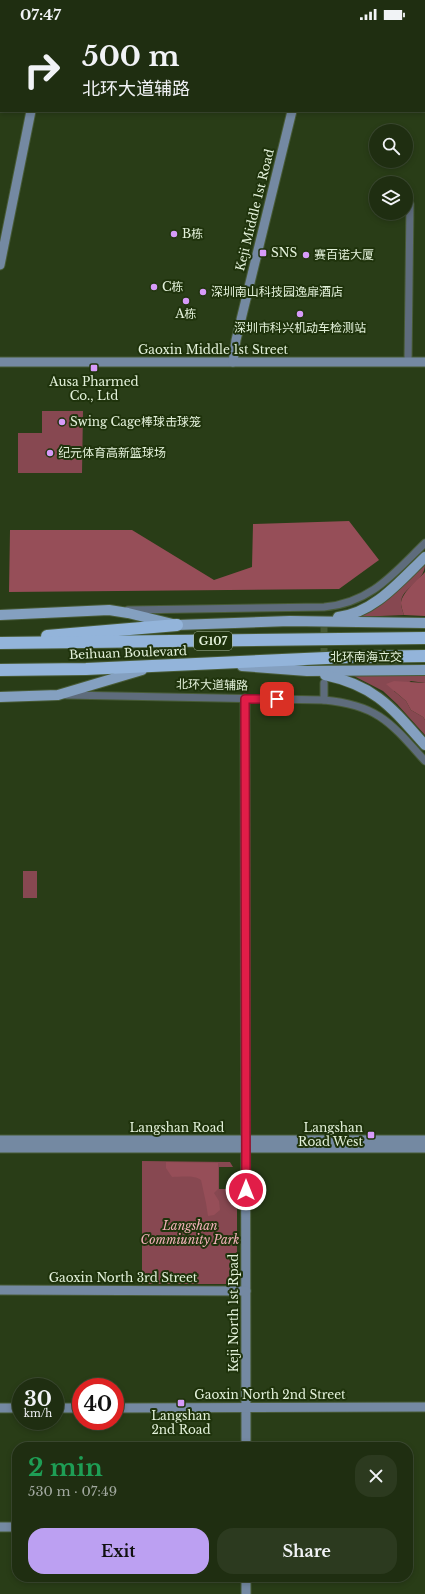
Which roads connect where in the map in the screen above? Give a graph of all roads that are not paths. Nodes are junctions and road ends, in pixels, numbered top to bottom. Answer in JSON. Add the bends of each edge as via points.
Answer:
{"nodes":[{"id":1,"x":31,"y":112,"type":"edge"},
{"id":2,"x":292,"y":112,"type":"edge"},
{"id":3,"x":410,"y":220,"type":"edge"},
{"id":4,"x":0,"y":265,"type":"edge"},
{"id":5,"x":0,"y":362,"type":"edge"},
{"id":6,"x":233,"y":362,"type":"junction"},
{"id":7,"x":408,"y":362,"type":"junction"},
{"id":8,"x":425,"y":362,"type":"edge"},
{"id":9,"x":425,"y":542,"type":"edge"},
{"id":10,"x":425,"y":557,"type":"edge"},
{"id":11,"x":109,"y":610,"type":"junction"},
{"id":12,"x":0,"y":615,"type":"edge"},
{"id":13,"x":290,"y":621,"type":"junction"},
{"id":14,"x":425,"y":623,"type":"edge"},
{"id":15,"x":177,"y":626,"type":"junction"},
{"id":16,"x":425,"y":638,"type":"edge"},
{"id":17,"x":0,"y":640,"type":"edge"},
{"id":18,"x":0,"y":643,"type":"edge"},
{"id":19,"x":425,"y":656,"type":"edge"},
{"id":20,"x":214,"y":664,"type":"junction"},
{"id":21,"x":157,"y":666,"type":"junction"},
{"id":22,"x":0,"y":670,"type":"edge"},
{"id":23,"x":425,"y":670,"type":"edge"},
{"id":24,"x":307,"y":671,"type":"junction"},
{"id":25,"x":324,"y":683,"type":"tunnel mouth"},
{"id":26,"x":58,"y":695,"type":"junction"},
{"id":27,"x":0,"y":697,"type":"edge"},
{"id":28,"x":245,"y":699,"type":"junction"},
{"id":29,"x":324,"y":700,"type":"junction"},
{"id":30,"x":425,"y":745,"type":"edge"},
{"id":31,"x":425,"y":761,"type":"edge"},
{"id":32,"x":0,"y":1140,"type":"edge"},
{"id":33,"x":425,"y":1140,"type":"edge"},
{"id":34,"x":246,"y":1144,"type":"junction"},
{"id":35,"x":0,"y":1148,"type":"edge"},
{"id":36,"x":425,"y":1148,"type":"edge"},
{"id":37,"x":0,"y":1290,"type":"edge"},
{"id":38,"x":246,"y":1290,"type":"junction"},
{"id":39,"x":246,"y":1407,"type":"junction"},
{"id":40,"x":425,"y":1407,"type":"edge"},
{"id":41,"x":0,"y":1408,"type":"edge"},
{"id":42,"x":12,"y":1408,"type":"edge"},
{"id":43,"x":124,"y":1408,"type":"edge"},
{"id":44,"x":246,"y":1442,"type":"edge"},
{"id":45,"x":0,"y":1527,"type":"edge"},
{"id":46,"x":12,"y":1527,"type":"edge"},
{"id":47,"x":246,"y":1582,"type":"edge"},
{"id":48,"x":246,"y":1594,"type":"edge"}],
"edges":[{"from":1,"to":4,"type":"street"},
{"from":2,"to":6,"type":"street","name":"Keji Middle 1st Road","via":[[236,340]]},
{"from":3,"to":7,"type":"street"},
{"from":5,"to":6,"type":"street","name":"Gaoxin Middle 1st Street"},
{"from":6,"to":7,"type":"street","name":"Gaoxin Middle 1st Street"},
{"from":7,"to":8,"type":"street","name":"Gaoxin Middle 1st Street"},
{"from":9,"to":11,"type":"street","via":[[380,586],[346,604],[324,611]]},
{"from":10,"to":13,"type":"main road","via":[[386,594],[353,614]]},
{"from":11,"to":12,"type":"main road"},
{"from":11,"to":15,"type":"main road"},
{"from":13,"to":14,"type":"main road"},
{"from":13,"to":15,"type":"main road"},
{"from":15,"to":17,"type":"highway"},
{"from":16,"to":18,"type":"highway","name":"Beihuan Boulevard","number":"G107"},
{"from":19,"to":20,"type":"highway","name":"Beihuan Boulevard","number":"G107"},
{"from":20,"to":21,"type":"highway","name":"Beihuan Boulevard","number":"G107"},
{"from":20,"to":24,"type":"main road","name":"北环大道辅路"},
{"from":21,"to":22,"type":"highway","name":"Beihuan Boulevard","number":"G107"},
{"from":21,"to":26,"type":"main road"},
{"from":23,"to":24,"type":"main road","name":"北环南海立交"},
{"from":24,"to":30,"type":"main road","via":[[351,682],[375,694]]},
{"from":25,"to":29,"type":"street"},
{"from":26,"to":27,"type":"main road","name":"北环大道辅路"},
{"from":26,"to":28,"type":"street","name":"北环大道辅路"},
{"from":28,"to":29,"type":"street","name":"北环大道辅路"},
{"from":28,"to":34,"type":"street","name":"Keji North 1st Rpad"},
{"from":29,"to":31,"type":"street","name":"北环大道辅路","via":[[356,705],[383,718]]},
{"from":32,"to":34,"type":"street","name":"Langshan Road"},
{"from":33,"to":34,"type":"street","name":"Langshan Road"},
{"from":34,"to":35,"type":"street","name":"Langshan Road"},
{"from":34,"to":36,"type":"street","name":"Langshan Road"},
{"from":34,"to":38,"type":"street","name":"Keji North 1st Rpad"},
{"from":37,"to":38,"type":"street","name":"Gaoxin North 3rd Street"},
{"from":38,"to":39,"type":"street","name":"Keji North 1st Rpad"},
{"from":39,"to":40,"type":"street","name":"Gaoxin North 2nd Street"},
{"from":39,"to":43,"type":"street","name":"Gaoxin North 2nd Street"},
{"from":39,"to":44,"type":"street","name":"Keji North 1st Rpad"},
{"from":41,"to":42,"type":"street"},
{"from":45,"to":46,"type":"street"},
{"from":47,"to":48,"type":"street"}]}
